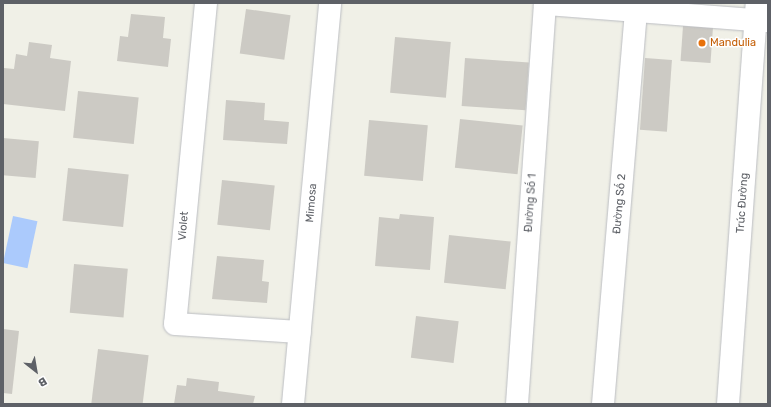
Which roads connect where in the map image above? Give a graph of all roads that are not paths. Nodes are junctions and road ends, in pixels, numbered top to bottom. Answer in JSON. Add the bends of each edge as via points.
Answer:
{"nodes":[{"id":1,"x":206,"y":3,"type":"edge"},
{"id":2,"x":330,"y":3,"type":"edge"},
{"id":3,"x":545,"y":4,"type":"edge"},
{"id":4,"x":636,"y":7,"type":"edge"},
{"id":5,"x":760,"y":15,"type":"edge"},
{"id":6,"x":300,"y":332,"type":"junction"},
{"id":7,"x":293,"y":404,"type":"edge"},
{"id":8,"x":517,"y":404,"type":"edge"},
{"id":9,"x":603,"y":404,"type":"edge"},
{"id":10,"x":728,"y":404,"type":"edge"}],
"edges":[{"from":1,"to":6,"type":"street","name":"Violet","via":[[175,324]]},
{"from":2,"to":6,"type":"street","name":"Mimosa"},
{"from":3,"to":4,"type":"street"},
{"from":3,"to":8,"type":"street","name":"Đường Số 1"},
{"from":4,"to":5,"type":"street"},
{"from":4,"to":9,"type":"street","name":"Đường Số 2"},
{"from":5,"to":10,"type":"street","name":"Trúc Đường"},
{"from":6,"to":7,"type":"street","name":"Mimosa"}]}
